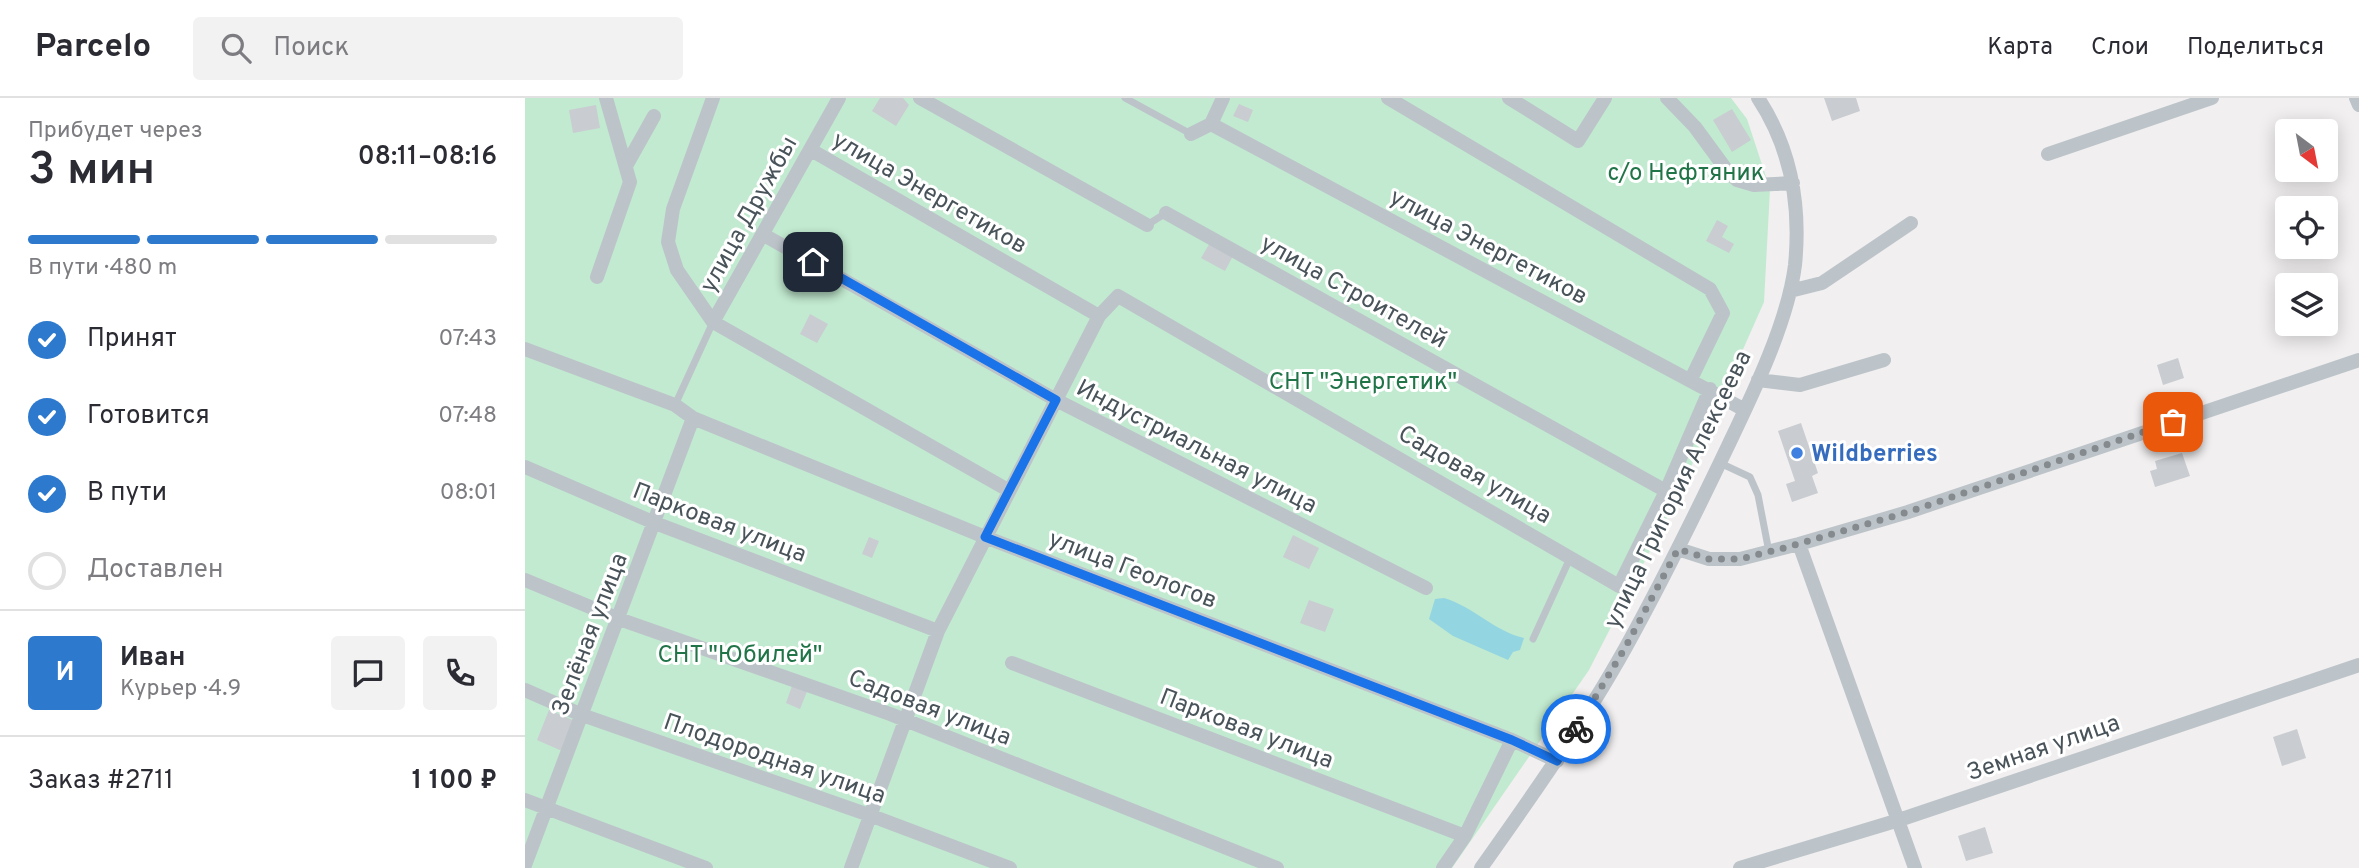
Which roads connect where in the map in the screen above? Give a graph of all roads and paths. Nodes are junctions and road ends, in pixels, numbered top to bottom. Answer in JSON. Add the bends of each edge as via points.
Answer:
{"nodes":[{"id":1,"x":606,"y":98,"type":"edge"},
{"id":2,"x":713,"y":98,"type":"edge"},
{"id":3,"x":839,"y":98,"type":"edge"},
{"id":4,"x":920,"y":98,"type":"edge"},
{"id":5,"x":1125,"y":98,"type":"edge"},
{"id":6,"x":1223,"y":98,"type":"edge"},
{"id":7,"x":1388,"y":98,"type":"edge"},
{"id":8,"x":1509,"y":98,"type":"edge"},
{"id":9,"x":1605,"y":98,"type":"edge"},
{"id":10,"x":1667,"y":98,"type":"edge"},
{"id":11,"x":1758,"y":98,"type":"edge"},
{"id":12,"x":2212,"y":98,"type":"edge"},
{"id":13,"x":2357,"y":98,"type":"edge"},
{"id":14,"x":2359,"y":105,"type":"edge"},
{"id":15,"x":654,"y":116,"type":"dead end"},
{"id":16,"x":1211,"y":124,"type":"junction"},
{"id":17,"x":1191,"y":134,"type":"joint"},
{"id":18,"x":811,"y":150,"type":"junction"},
{"id":19,"x":2048,"y":155,"type":"dead end"},
{"id":20,"x":626,"y":166,"type":"junction"},
{"id":21,"x":1793,"y":183,"type":"junction"},
{"id":22,"x":1166,"y":213,"type":"joint"},
{"id":23,"x":1911,"y":223,"type":"dead end"},
{"id":24,"x":1147,"y":225,"type":"joint"},
{"id":25,"x":764,"y":234,"type":"junction"},
{"id":26,"x":597,"y":276,"type":"dead end"},
{"id":27,"x":1790,"y":291,"type":"junction"},
{"id":28,"x":1118,"y":296,"type":"joint"},
{"id":29,"x":1099,"y":317,"type":"junction"},
{"id":30,"x":713,"y":322,"type":"junction"},
{"id":31,"x":525,"y":349,"type":"edge"},
{"id":32,"x":2359,"y":359,"type":"edge"},
{"id":33,"x":1884,"y":360,"type":"dead end"},
{"id":34,"x":1691,"y":379,"type":"junction"},
{"id":35,"x":1758,"y":380,"type":"junction"},
{"id":36,"x":1710,"y":389,"type":"junction"},
{"id":37,"x":1056,"y":400,"type":"junction"},
{"id":38,"x":675,"y":405,"type":"junction"},
{"id":39,"x":1745,"y":410,"type":"junction"},
{"id":40,"x":694,"y":418,"type":"junction"},
{"id":41,"x":1720,"y":463,"type":"junction"},
{"id":42,"x":525,"y":467,"type":"edge"},
{"id":43,"x":1008,"y":490,"type":"junction"},
{"id":44,"x":1666,"y":491,"type":"junction"},
{"id":45,"x":655,"y":523,"type":"junction"},
{"id":46,"x":986,"y":533,"type":"junction"},
{"id":47,"x":1799,"y":544,"type":"junction"},
{"id":48,"x":1678,"y":549,"type":"junction"},
{"id":49,"x":1769,"y":552,"type":"junction"},
{"id":50,"x":1571,"y":555,"type":"junction"},
{"id":51,"x":525,"y":580,"type":"edge"},
{"id":52,"x":1426,"y":588,"type":"dead end"},
{"id":53,"x":619,"y":619,"type":"junction"},
{"id":54,"x":938,"y":631,"type":"junction"},
{"id":55,"x":1533,"y":639,"type":"dead end"},
{"id":56,"x":1012,"y":663,"type":"dead end"},
{"id":57,"x":2359,"y":665,"type":"edge"},
{"id":58,"x":525,"y":690,"type":"edge"},
{"id":59,"x":582,"y":715,"type":"junction"},
{"id":60,"x":906,"y":721,"type":"junction"},
{"id":61,"x":1512,"y":740,"type":"junction"},
{"id":62,"x":1557,"y":761,"type":"junction"},
{"id":63,"x":525,"y":800,"type":"edge"},
{"id":64,"x":549,"y":809,"type":"junction"},
{"id":65,"x":872,"y":816,"type":"junction"},
{"id":66,"x":1899,"y":820,"type":"junction"},
{"id":67,"x":1465,"y":836,"type":"junction"},
{"id":68,"x":525,"y":865,"type":"edge"},
{"id":69,"x":706,"y":868,"type":"edge"},
{"id":70,"x":851,"y":868,"type":"edge"},
{"id":71,"x":1010,"y":868,"type":"edge"},
{"id":72,"x":1277,"y":868,"type":"edge"},
{"id":73,"x":1443,"y":868,"type":"edge"},
{"id":74,"x":1481,"y":868,"type":"edge"},
{"id":75,"x":1740,"y":868,"type":"edge"},
{"id":76,"x":1915,"y":868,"type":"edge"}],
"edges":[{"from":1,"to":20,"type":"street"},
{"from":2,"to":30,"type":"street","name":"улица Дружбы","via":[[673,209],[668,242],[677,270]]},
{"from":3,"to":18,"type":"street","name":"улица Дружбы"},
{"from":4,"to":24,"type":"street"},
{"from":5,"to":17,"type":"lane"},
{"from":6,"to":16,"type":"street"},
{"from":7,"to":34,"type":"street","via":[[1710,289],[1723,313]]},
{"from":8,"to":9,"type":"street","via":[[1578,141]]},
{"from":10,"to":21,"type":"street","via":[[1737,180],[1754,185]]},
{"from":11,"to":21,"type":"street","name":"улица Григория Алексеева","via":[[1782,142]]},
{"from":12,"to":19,"type":"street"},
{"from":13,"to":14,"type":"street"},
{"from":15,"to":20,"type":"street"},
{"from":16,"to":17,"type":"street"},
{"from":16,"to":34,"type":"street","name":"улица Энергетиков"},
{"from":18,"to":25,"type":"street","name":"улица Дружбы"},
{"from":18,"to":29,"type":"street","name":"улица Энергетиков"},
{"from":20,"to":26,"type":"street","via":[[630,181]]},
{"from":21,"to":27,"type":"street","name":"улица Григория Алексеева","via":[[1795,244]]},
{"from":22,"to":24,"type":"lane"},
{"from":22,"to":44,"type":"street","name":"улица Строителей"},
{"from":23,"to":27,"type":"street","via":[[1822,283]]},
{"from":25,"to":30,"type":"street","name":"улица Дружбы"},
{"from":25,"to":37,"type":"street"},
{"from":27,"to":35,"type":"street","name":"улица Григория Алексеева"},
{"from":28,"to":29,"type":"street","name":"Индустриальная улица"},
{"from":28,"to":50,"type":"street","name":"Садовая улица"},
{"from":29,"to":37,"type":"street","name":"Индустриальная улица"},
{"from":30,"to":38,"type":"lane"},
{"from":30,"to":43,"type":"street"},
{"from":31,"to":38,"type":"street","name":"улица Геологов"},
{"from":32,"to":47,"type":"street","via":[[1908,512]]},
{"from":33,"to":35,"type":"street","via":[[1800,385]]},
{"from":34,"to":36,"type":"street","name":"улица Энергетиков"},
{"from":35,"to":39,"type":"street","name":"улица Григория Алексеева"},
{"from":36,"to":39,"type":"street","name":"улица Энергетиков"},
{"from":36,"to":44,"type":"street","name":"Садовая улица"},
{"from":37,"to":43,"type":"street"},
{"from":37,"to":52,"type":"street","name":"Индустриальная улица"},
{"from":38,"to":40,"type":"street","name":"улица Геологов"},
{"from":39,"to":41,"type":"street","name":"улица Григория Алексеева"},
{"from":40,"to":45,"type":"street","name":"Зелёная улица"},
{"from":40,"to":46,"type":"street","name":"улица Геологов"},
{"from":41,"to":48,"type":"street","name":"улица Григория Алексеева"},
{"from":41,"to":49,"type":"lane","via":[[1750,477]]},
{"from":42,"to":45,"type":"street","name":"Парковая улица"},
{"from":43,"to":46,"type":"street"},
{"from":44,"to":50,"type":"street","name":"Садовая улица","via":[[1619,586]]},
{"from":45,"to":53,"type":"street","name":"Зелёная улица"},
{"from":45,"to":54,"type":"street","name":"Парковая улица"},
{"from":46,"to":54,"type":"street"},
{"from":46,"to":61,"type":"street","name":"улица Геологов"},
{"from":47,"to":49,"type":"street"},
{"from":47,"to":66,"type":"street"},
{"from":48,"to":49,"type":"street","via":[[1709,559],[1740,559]]},
{"from":48,"to":62,"type":"street","name":"улица Григория Алексеева"},
{"from":50,"to":55,"type":"lane"},
{"from":51,"to":53,"type":"street","name":"Садовая улица"},
{"from":53,"to":59,"type":"street","name":"Зелёная улица"},
{"from":53,"to":60,"type":"street","name":"Садовая улица"},
{"from":54,"to":60,"type":"street"},
{"from":56,"to":67,"type":"street","name":"Парковая улица"},
{"from":57,"to":66,"type":"street","name":"Земная улица"},
{"from":58,"to":59,"type":"street","name":"Плодородная улица"},
{"from":59,"to":64,"type":"street","name":"Зелёная улица"},
{"from":59,"to":65,"type":"street","name":"Плодородная улица"},
{"from":60,"to":65,"type":"street"},
{"from":60,"to":72,"type":"street","name":"Садовая улица"},
{"from":61,"to":62,"type":"street","name":"улица Геологов"},
{"from":61,"to":67,"type":"street"},
{"from":62,"to":74,"type":"street","name":"улица Григория Алексеева"},
{"from":63,"to":64,"type":"street"},
{"from":64,"to":68,"type":"street","name":"Зелёная улица"},
{"from":64,"to":69,"type":"street"},
{"from":65,"to":70,"type":"street"},
{"from":65,"to":71,"type":"street","name":"Плодородная улица"},
{"from":66,"to":75,"type":"street","name":"Земная улица"},
{"from":66,"to":76,"type":"street"},
{"from":67,"to":73,"type":"street"}]}
